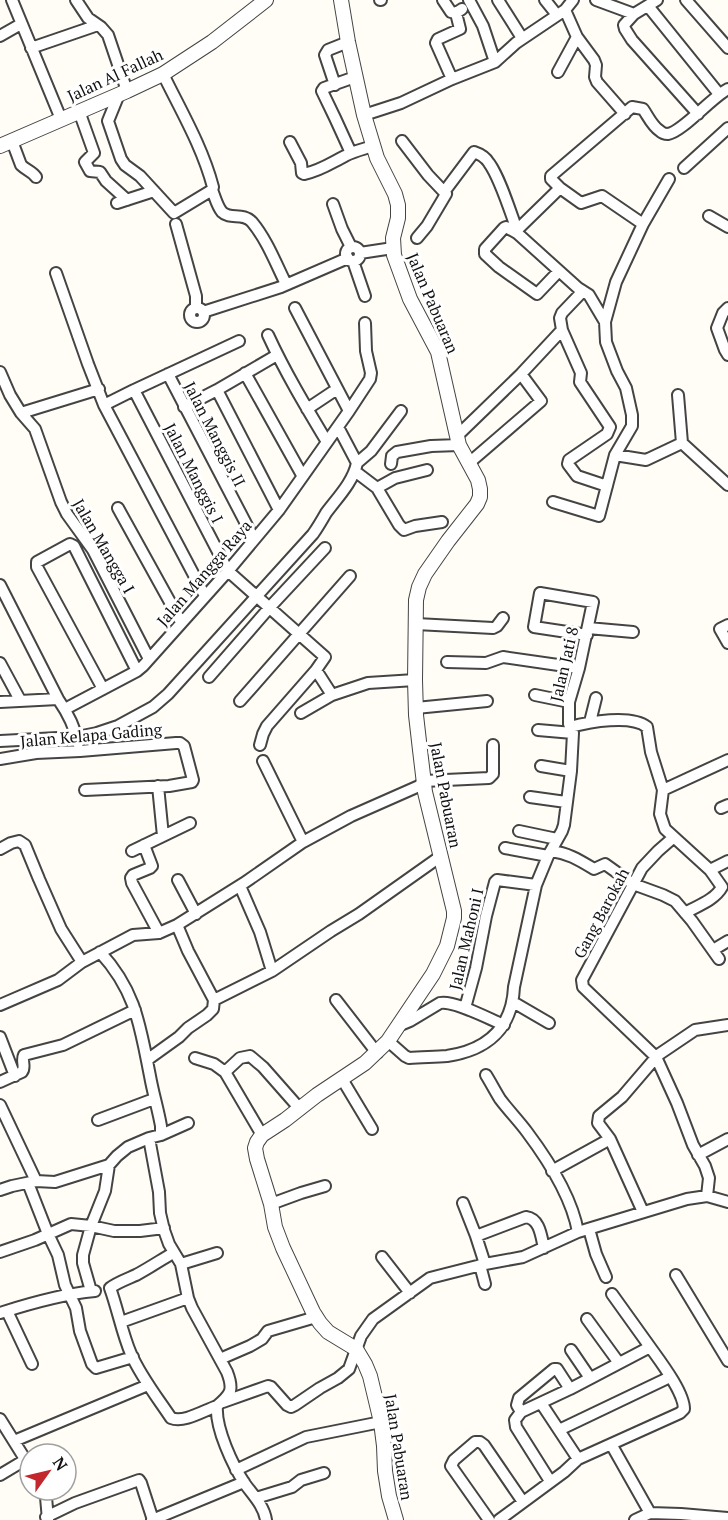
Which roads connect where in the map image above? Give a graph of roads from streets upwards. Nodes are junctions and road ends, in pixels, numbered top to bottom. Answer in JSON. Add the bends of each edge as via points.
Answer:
{"nodes":[{"id":1,"x":12,"y":0,"type":"edge"},
{"id":2,"x":76,"y":0,"type":"edge"},
{"id":3,"x":266,"y":0,"type":"edge"},
{"id":4,"x":341,"y":0,"type":"edge"},
{"id":5,"x":443,"y":0,"type":"edge"},
{"id":6,"x":498,"y":0,"type":"edge"},
{"id":7,"x":545,"y":0,"type":"edge"},
{"id":8,"x":573,"y":0,"type":"edge"},
{"id":9,"x":596,"y":0,"type":"edge"},
{"id":10,"x":686,"y":0,"type":"edge"},
{"id":11,"x":470,"y":2,"type":"edge"},
{"id":12,"x":653,"y":3,"type":"edge"},
{"id":13,"x":561,"y":12,"type":"junction"},
{"id":14,"x":456,"y":13,"type":"junction"},
{"id":15,"x":634,"y":14,"type":"junction"},
{"id":16,"x":21,"y":24,"type":"junction"},
{"id":17,"x":98,"y":25,"type":"junction"},
{"id":18,"x":0,"y":36,"type":"edge"},
{"id":19,"x":522,"y":38,"type":"junction"},
{"id":20,"x":577,"y":38,"type":"junction"},
{"id":21,"x":348,"y":42,"type":"junction"},
{"id":22,"x":31,"y":48,"type":"junction"},
{"id":23,"x":728,"y":48,"type":"edge"},
{"id":24,"x":495,"y":62,"type":"junction"},
{"id":25,"x":558,"y":72,"type":"dead end"},
{"id":26,"x":162,"y":74,"type":"junction"},
{"id":27,"x":355,"y":77,"type":"junction"},
{"id":28,"x":452,"y":79,"type":"junction"},
{"id":29,"x":335,"y":85,"type":"junction"},
{"id":30,"x":123,"y":92,"type":"junction"},
{"id":31,"x":723,"y":92,"type":"edge"},
{"id":32,"x":79,"y":111,"type":"junction"},
{"id":33,"x":625,"y":114,"type":"junction"},
{"id":34,"x":698,"y":114,"type":"junction"},
{"id":35,"x":364,"y":115,"type":"junction"},
{"id":36,"x":61,"y":119,"type":"junction"},
{"id":37,"x":728,"y":128,"type":"edge"},
{"id":38,"x":402,"y":141,"type":"dead end"},
{"id":39,"x":290,"y":142,"type":"dead end"},
{"id":40,"x":6,"y":143,"type":"edge"},
{"id":41,"x":373,"y":146,"type":"junction"},
{"id":42,"x":351,"y":153,"type":"junction"},
{"id":43,"x":684,"y":168,"type":"dead end"},
{"id":44,"x":36,"y":177,"type":"dead end"},
{"id":45,"x":669,"y":179,"type":"dead end"},
{"id":46,"x":560,"y":188,"type":"junction"},
{"id":47,"x":212,"y":190,"type":"junction"},
{"id":48,"x":154,"y":191,"type":"junction"},
{"id":49,"x":444,"y":192,"type":"junction"},
{"id":50,"x":333,"y":204,"type":"dead end"},
{"id":51,"x":709,"y":216,"type":"dead end"},
{"id":52,"x":176,"y":224,"type":"dead end"},
{"id":53,"x":643,"y":224,"type":"junction"},
{"id":54,"x":728,"y":227,"type":"edge"},
{"id":55,"x":517,"y":232,"type":"junction"},
{"id":56,"x":417,"y":238,"type":"dead end"},
{"id":57,"x":393,"y":248,"type":"junction"},
{"id":58,"x":353,"y":255,"type":"junction"},
{"id":59,"x":560,"y":272,"type":"junction"},
{"id":60,"x":56,"y":273,"type":"dead end"},
{"id":61,"x":286,"y":284,"type":"junction"},
{"id":62,"x":580,"y":290,"type":"junction"},
{"id":63,"x":365,"y":296,"type":"dead end"},
{"id":64,"x":295,"y":308,"type":"dead end"},
{"id":65,"x":728,"y":308,"type":"edge"},
{"id":66,"x":365,"y":322,"type":"dead end"},
{"id":67,"x":605,"y":322,"type":"junction"},
{"id":68,"x":562,"y":330,"type":"junction"},
{"id":69,"x":268,"y":335,"type":"dead end"},
{"id":70,"x":238,"y":342,"type":"dead end"},
{"id":71,"x":277,"y":355,"type":"junction"},
{"id":72,"x":728,"y":355,"type":"edge"},
{"id":73,"x":0,"y":373,"type":"edge"},
{"id":74,"x":245,"y":373,"type":"junction"},
{"id":75,"x":168,"y":374,"type":"junction"},
{"id":76,"x":521,"y":374,"type":"junction"},
{"id":77,"x":99,"y":389,"type":"junction"},
{"id":78,"x":337,"y":389,"type":"junction"},
{"id":79,"x":134,"y":390,"type":"junction"},
{"id":80,"x":217,"y":390,"type":"junction"},
{"id":81,"x":678,"y":395,"type":"dead end"},
{"id":82,"x":105,"y":405,"type":"junction"},
{"id":83,"x":184,"y":407,"type":"junction"},
{"id":84,"x":307,"y":409,"type":"junction"},
{"id":85,"x":349,"y":411,"type":"junction"},
{"id":86,"x":401,"y":411,"type":"dead end"},
{"id":87,"x":21,"y":413,"type":"junction"},
{"id":88,"x":338,"y":427,"type":"junction"},
{"id":89,"x":458,"y":440,"type":"junction"},
{"id":90,"x":327,"y":442,"type":"junction"},
{"id":91,"x":682,"y":443,"type":"junction"},
{"id":92,"x":615,"y":455,"type":"junction"},
{"id":93,"x":469,"y":463,"type":"junction"},
{"id":94,"x":391,"y":464,"type":"dead end"},
{"id":95,"x":356,"y":467,"type":"junction"},
{"id":96,"x":427,"y":470,"type":"dead end"},
{"id":97,"x":302,"y":475,"type":"junction"},
{"id":98,"x":728,"y":485,"type":"edge"},
{"id":99,"x":607,"y":486,"type":"junction"},
{"id":100,"x":377,"y":488,"type":"junction"},
{"id":101,"x":553,"y":502,"type":"dead end"},
{"id":102,"x":118,"y":508,"type":"dead end"},
{"id":103,"x":279,"y":510,"type":"junction"},
{"id":104,"x":442,"y":522,"type":"dead end"},
{"id":105,"x":254,"y":539,"type":"junction"},
{"id":106,"x":325,"y":548,"type":"dead end"},
{"id":107,"x":228,"y":571,"type":"junction"},
{"id":108,"x":350,"y":576,"type":"dead end"},
{"id":109,"x":0,"y":585,"type":"edge"},
{"id":110,"x":205,"y":596,"type":"junction"},
{"id":111,"x":258,"y":597,"type":"junction"},
{"id":112,"x":269,"y":606,"type":"junction"},
{"id":113,"x":503,"y":618,"type":"dead end"},
{"id":114,"x":181,"y":622,"type":"junction"},
{"id":115,"x":416,"y":624,"type":"junction"},
{"id":116,"x":728,"y":625,"type":"edge"},
{"id":117,"x":587,"y":632,"type":"junction"},
{"id":118,"x":633,"y":632,"type":"dead end"},
{"id":119,"x":298,"y":634,"type":"junction"},
{"id":120,"x":728,"y":643,"type":"edge"},
{"id":121,"x":149,"y":659,"type":"junction"},
{"id":122,"x":447,"y":662,"type":"dead end"},
{"id":123,"x":0,"y":663,"type":"edge"},
{"id":124,"x":579,"y":668,"type":"junction"},
{"id":125,"x":316,"y":670,"type":"junction"},
{"id":126,"x":137,"y":671,"type":"junction"},
{"id":127,"x":209,"y":678,"type":"dead end"},
{"id":128,"x":415,"y":680,"type":"junction"},
{"id":129,"x":103,"y":689,"type":"junction"},
{"id":130,"x":536,"y":694,"type":"dead end"},
{"id":131,"x":332,"y":695,"type":"junction"},
{"id":132,"x":596,"y":698,"type":"dead end"},
{"id":133,"x":58,"y":699,"type":"junction"},
{"id":134,"x":20,"y":700,"type":"junction"},
{"id":135,"x":240,"y":701,"type":"dead end"},
{"id":136,"x":487,"y":701,"type":"dead end"},
{"id":137,"x":0,"y":702,"type":"edge"},
{"id":138,"x":569,"y":702,"type":"junction"},
{"id":139,"x":416,"y":708,"type":"junction"},
{"id":140,"x":65,"y":709,"type":"junction"},
{"id":141,"x":301,"y":713,"type":"dead end"},
{"id":142,"x":590,"y":722,"type":"junction"},
{"id":143,"x":538,"y":730,"type":"dead end"},
{"id":144,"x":571,"y":730,"type":"junction"},
{"id":145,"x":0,"y":741,"type":"edge"},
{"id":146,"x":78,"y":744,"type":"junction"},
{"id":147,"x":260,"y":745,"type":"dead end"},
{"id":148,"x":493,"y":745,"type":"dead end"},
{"id":149,"x":0,"y":759,"type":"edge"},
{"id":150,"x":728,"y":760,"type":"edge"},
{"id":151,"x":263,"y":761,"type":"dead end"},
{"id":152,"x":541,"y":766,"type":"dead end"},
{"id":153,"x":571,"y":771,"type":"junction"},
{"id":154,"x":424,"y":781,"type":"junction"},
{"id":155,"x":158,"y":786,"type":"junction"},
{"id":156,"x":85,"y":790,"type":"dead end"},
{"id":157,"x":663,"y":790,"type":"junction"},
{"id":158,"x":530,"y":797,"type":"dead end"},
{"id":159,"x":566,"y":802,"type":"junction"},
{"id":160,"x":190,"y":823,"type":"dead end"},
{"id":161,"x":519,"y":831,"type":"dead end"},
{"id":162,"x":163,"y":836,"type":"junction"},
{"id":163,"x":674,"y":837,"type":"junction"},
{"id":164,"x":557,"y":840,"type":"junction"},
{"id":165,"x":303,"y":842,"type":"junction"},
{"id":166,"x":144,"y":845,"type":"junction"},
{"id":167,"x":505,"y":848,"type":"dead end"},
{"id":168,"x":0,"y":849,"type":"edge"},
{"id":169,"x":132,"y":851,"type":"dead end"},
{"id":170,"x":549,"y":854,"type":"junction"},
{"id":171,"x":441,"y":856,"type":"junction"},
{"id":172,"x":728,"y":861,"type":"edge"},
{"id":173,"x":710,"y":870,"type":"junction"},
{"id":174,"x":178,"y":880,"type":"dead end"},
{"id":175,"x":633,"y":884,"type":"junction"},
{"id":176,"x":240,"y":885,"type":"junction"},
{"id":177,"x":536,"y":885,"type":"junction"},
{"id":178,"x":685,"y":913,"type":"junction"},
{"id":179,"x":196,"y":914,"type":"junction"},
{"id":180,"x":177,"y":925,"type":"junction"},
{"id":181,"x":159,"y":933,"type":"junction"},
{"id":182,"x":728,"y":941,"type":"edge"},
{"id":183,"x":100,"y":952,"type":"junction"},
{"id":184,"x":82,"y":962,"type":"junction"},
{"id":185,"x":272,"y":970,"type":"junction"},
{"id":186,"x":214,"y":1000,"type":"junction"},
{"id":187,"x":336,"y":1000,"type":"dead end"},
{"id":188,"x":513,"y":1002,"type":"junction"},
{"id":189,"x":0,"y":1005,"type":"edge"},
{"id":190,"x":465,"y":1008,"type":"junction"},
{"id":191,"x":135,"y":1010,"type":"junction"},
{"id":192,"x":549,"y":1023,"type":"dead end"},
{"id":193,"x":504,"y":1025,"type":"junction"},
{"id":194,"x":728,"y":1025,"type":"edge"},
{"id":195,"x":398,"y":1026,"type":"junction"},
{"id":196,"x":0,"y":1037,"type":"edge"},
{"id":197,"x":388,"y":1041,"type":"junction"},
{"id":198,"x":377,"y":1053,"type":"junction"},
{"id":199,"x":656,"y":1057,"type":"junction"},
{"id":200,"x":195,"y":1058,"type":"dead end"},
{"id":201,"x":147,"y":1060,"type":"junction"},
{"id":202,"x":225,"y":1072,"type":"junction"},
{"id":203,"x":486,"y":1075,"type":"dead end"},
{"id":204,"x":15,"y":1076,"type":"junction"},
{"id":205,"x":342,"y":1079,"type":"junction"},
{"id":206,"x":0,"y":1082,"type":"edge"},
{"id":207,"x":154,"y":1098,"type":"junction"},
{"id":208,"x":0,"y":1105,"type":"edge"},
{"id":209,"x":300,"y":1108,"type":"junction"},
{"id":210,"x":98,"y":1120,"type":"dead end"},
{"id":211,"x":188,"y":1123,"type":"dead end"},
{"id":212,"x":372,"y":1129,"type":"dead end"},
{"id":213,"x":161,"y":1134,"type":"junction"},
{"id":214,"x":262,"y":1135,"type":"junction"},
{"id":215,"x":149,"y":1138,"type":"junction"},
{"id":216,"x":610,"y":1139,"type":"junction"},
{"id":217,"x":728,"y":1139,"type":"edge"},
{"id":218,"x":698,"y":1155,"type":"junction"},
{"id":219,"x":110,"y":1165,"type":"junction"},
{"id":220,"x":552,"y":1171,"type":"junction"},
{"id":221,"x":32,"y":1182,"type":"junction"},
{"id":222,"x":325,"y":1186,"type":"dead end"},
{"id":223,"x":0,"y":1190,"type":"edge"},
{"id":224,"x":707,"y":1196,"type":"junction"},
{"id":225,"x":728,"y":1202,"type":"edge"},
{"id":226,"x":462,"y":1203,"type":"dead end"},
{"id":227,"x":271,"y":1204,"type":"junction"},
{"id":228,"x":643,"y":1212,"type":"junction"},
{"id":229,"x":90,"y":1226,"type":"junction"},
{"id":230,"x":164,"y":1228,"type":"junction"},
{"id":231,"x":589,"y":1229,"type":"junction"},
{"id":232,"x":578,"y":1233,"type":"junction"},
{"id":233,"x":48,"y":1234,"type":"junction"},
{"id":234,"x":476,"y":1236,"type":"junction"},
{"id":235,"x":544,"y":1248,"type":"junction"},
{"id":236,"x":0,"y":1252,"type":"edge"},
{"id":237,"x":173,"y":1253,"type":"junction"},
{"id":238,"x":217,"y":1253,"type":"dead end"},
{"id":239,"x":382,"y":1257,"type":"dead end"},
{"id":240,"x":181,"y":1264,"type":"junction"},
{"id":241,"x":482,"y":1264,"type":"junction"},
{"id":242,"x":676,"y":1275,"type":"dead end"},
{"id":243,"x":606,"y":1277,"type":"dead end"},
{"id":244,"x":485,"y":1284,"type":"dead end"},
{"id":245,"x":410,"y":1293,"type":"junction"},
{"id":246,"x":612,"y":1294,"type":"dead end"},
{"id":247,"x":70,"y":1295,"type":"junction"},
{"id":248,"x":188,"y":1298,"type":"junction"},
{"id":249,"x":4,"y":1312,"type":"edge"},
{"id":250,"x":316,"y":1317,"type":"junction"},
{"id":251,"x":587,"y":1319,"type":"dead end"},
{"id":252,"x":121,"y":1322,"type":"junction"},
{"id":253,"x":650,"y":1347,"type":"junction"},
{"id":254,"x":356,"y":1349,"type":"junction"},
{"id":255,"x":571,"y":1350,"type":"dead end"},
{"id":256,"x":133,"y":1358,"type":"junction"},
{"id":257,"x":220,"y":1359,"type":"junction"},
{"id":258,"x":728,"y":1360,"type":"edge"},
{"id":259,"x":619,"y":1363,"type":"junction"},
{"id":260,"x":32,"y":1364,"type":"dead end"},
{"id":261,"x":670,"y":1377,"type":"junction"},
{"id":262,"x":590,"y":1378,"type":"junction"},
{"id":263,"x":148,"y":1385,"type":"junction"},
{"id":264,"x":570,"y":1389,"type":"junction"},
{"id":265,"x":541,"y":1403,"type":"junction"},
{"id":266,"x":219,"y":1404,"type":"junction"},
{"id":267,"x":521,"y":1412,"type":"junction"},
{"id":268,"x":0,"y":1419,"type":"edge"},
{"id":269,"x":381,"y":1422,"type":"junction"},
{"id":270,"x":560,"y":1430,"type":"junction"},
{"id":271,"x":14,"y":1442,"type":"junction"},
{"id":272,"x":611,"y":1444,"type":"junction"},
{"id":273,"x":18,"y":1448,"type":"edge"},
{"id":274,"x":578,"y":1459,"type":"junction"},
{"id":275,"x":18,"y":1467,"type":"edge"},
{"id":276,"x":236,"y":1470,"type":"junction"},
{"id":277,"x":324,"y":1473,"type":"dead end"},
{"id":278,"x":0,"y":1475,"type":"edge"},
{"id":279,"x":550,"y":1481,"type":"junction"},
{"id":280,"x":244,"y":1482,"type":"junction"},
{"id":281,"x":256,"y":1498,"type":"junction"},
{"id":282,"x":46,"y":1502,"type":"edge"},
{"id":283,"x":523,"y":1502,"type":"junction"},
{"id":284,"x":650,"y":1513,"type":"junction"},
{"id":285,"x":47,"y":1518,"type":"edge"},
{"id":286,"x":728,"y":1518,"type":"edge"},
{"id":287,"x":153,"y":1520,"type":"edge"},
{"id":288,"x":266,"y":1520,"type":"edge"},
{"id":289,"x":396,"y":1520,"type":"edge"},
{"id":290,"x":489,"y":1520,"type":"edge"},
{"id":291,"x":499,"y":1520,"type":"edge"},
{"id":292,"x":635,"y":1520,"type":"edge"}],
"edges":[{"from":1,"to":16,"type":"street"},
{"from":2,"to":17,"type":"street"},
{"from":3,"to":26,"type":"street","name":"Jalan Al Fallah"},
{"from":4,"to":21,"type":"street","name":"Jalan Pabuaran"},
{"from":5,"to":14,"type":"street"},
{"from":6,"to":19,"type":"street"},
{"from":7,"to":13,"type":"street"},
{"from":8,"to":13,"type":"street"},
{"from":9,"to":15,"type":"street"},
{"from":10,"to":23,"type":"street"},
{"from":11,"to":14,"type":"street"},
{"from":11,"to":24,"type":"street"},
{"from":12,"to":15,"type":"street"},
{"from":12,"to":31,"type":"street"},
{"from":13,"to":19,"type":"street"},
{"from":13,"to":20,"type":"street"},
{"from":14,"to":28,"type":"street","via":[[460,29],[436,43]]},
{"from":15,"to":34,"type":"street","via":[[624,25],[627,33]]},
{"from":16,"to":18,"type":"street"},
{"from":16,"to":22,"type":"street"},
{"from":17,"to":22,"type":"street"},
{"from":17,"to":30,"type":"street","via":[[110,39]]},
{"from":19,"to":24,"type":"street"},
{"from":20,"to":25,"type":"street"},
{"from":20,"to":33,"type":"street","via":[[594,60],[597,82]]},
{"from":21,"to":27,"type":"street","name":"Jalan Pabuaran"},
{"from":21,"to":29,"type":"street","via":[[325,55]]},
{"from":22,"to":36,"type":"street"},
{"from":24,"to":28,"type":"street"},
{"from":26,"to":30,"type":"street","name":"Jalan Al Fallah"},
{"from":26,"to":47,"type":"street","via":[[191,127]]},
{"from":27,"to":29,"type":"street"},
{"from":27,"to":35,"type":"street","name":"Jalan Pabuaran"},
{"from":28,"to":35,"type":"street"},
{"from":29,"to":42,"type":"street","via":[[322,93]]},
{"from":30,"to":32,"type":"street","name":"Jalan Al Fallah"},
{"from":30,"to":48,"type":"street","via":[[108,121],[120,159]]},
{"from":31,"to":34,"type":"street"},
{"from":32,"to":36,"type":"street","name":"Jalan Al Fallah"},
{"from":32,"to":48,"type":"street","via":[[94,153],[85,162],[90,171],[100,172],[122,201]]},
{"from":33,"to":34,"type":"street","via":[[632,107],[642,108],[654,126],[670,134]]},
{"from":33,"to":46,"type":"street","via":[[551,176]]},
{"from":35,"to":41,"type":"street","name":"Jalan Pabuaran"},
{"from":36,"to":40,"type":"street","name":"Jalan Al Fallah"},
{"from":37,"to":43,"type":"street"},
{"from":38,"to":49,"type":"street"},
{"from":39,"to":42,"type":"street","via":[[303,174]]},
{"from":40,"to":44,"type":"street","via":[[21,165]]},
{"from":41,"to":42,"type":"street"},
{"from":41,"to":57,"type":"street","name":"Jalan Pabuaran","via":[[398,205]]},
{"from":45,"to":53,"type":"street"},
{"from":46,"to":53,"type":"street","via":[[581,203],[602,196]]},
{"from":46,"to":55,"type":"street"},
{"from":47,"to":48,"type":"street","via":[[174,213]]},
{"from":47,"to":61,"type":"street","via":[[221,211],[249,219]]},
{"from":49,"to":55,"type":"street","via":[[474,152],[478,153],[489,162],[497,178]]},
{"from":49,"to":56,"type":"street","via":[[428,226]]},
{"from":50,"to":58,"type":"street"},
{"from":51,"to":54,"type":"street"},
{"from":52,"to":61,"type":"street","via":[[200,310]]},
{"from":53,"to":67,"type":"street","via":[[616,282]]},
{"from":55,"to":59,"type":"street"},
{"from":55,"to":59,"type":"street","via":[[504,228],[485,254],[537,294]]},
{"from":57,"to":58,"type":"street"},
{"from":57,"to":89,"type":"street","name":"Jalan Pabuaran","via":[[410,299],[438,352]]},
{"from":58,"to":61,"type":"street"},
{"from":58,"to":63,"type":"street"},
{"from":59,"to":62,"type":"street"},
{"from":60,"to":77,"type":"street"},
{"from":62,"to":67,"type":"street","via":[[589,295]]},
{"from":62,"to":68,"type":"street","via":[[562,313]]},
{"from":64,"to":78,"type":"street"},
{"from":65,"to":72,"type":"street","via":[[717,328]]},
{"from":66,"to":85,"type":"street","name":"Jalan Mangga Raya","via":[[370,379]]},
{"from":67,"to":92,"type":"street","via":[[606,342],[626,388],[632,414],[632,426]]},
{"from":68,"to":76,"type":"street"},
{"from":68,"to":99,"type":"street","via":[[581,373],[580,382],[610,427],[607,434],[568,464],[577,476]]},
{"from":69,"to":71,"type":"street"},
{"from":70,"to":75,"type":"street"},
{"from":71,"to":74,"type":"street"},
{"from":71,"to":84,"type":"street"},
{"from":73,"to":87,"type":"street","name":"Jalan Mangga I"},
{"from":74,"to":80,"type":"street"},
{"from":74,"to":97,"type":"street"},
{"from":75,"to":79,"type":"street"},
{"from":75,"to":83,"type":"street","name":"Jalan Manggis II"},
{"from":76,"to":89,"type":"street"},
{"from":76,"to":93,"type":"street","via":[[541,401]]},
{"from":77,"to":82,"type":"street"},
{"from":77,"to":87,"type":"street"},
{"from":78,"to":84,"type":"street"},
{"from":78,"to":85,"type":"street"},
{"from":79,"to":82,"type":"street"},
{"from":79,"to":107,"type":"street","name":"Jalan Manggis I"},
{"from":80,"to":83,"type":"street"},
{"from":80,"to":103,"type":"street"},
{"from":81,"to":91,"type":"street"},
{"from":82,"to":110,"type":"street"},
{"from":83,"to":105,"type":"street","name":"Jalan Manggis II"},
{"from":84,"to":90,"type":"street"},
{"from":85,"to":88,"type":"street","name":"Jalan Mangga Raya"},
{"from":86,"to":95,"type":"street"},
{"from":87,"to":121,"type":"street","name":"Jalan Mangga I","via":[[35,429],[67,514],[93,550]]},
{"from":88,"to":90,"type":"street","name":"Jalan Mangga Raya"},
{"from":88,"to":95,"type":"street"},
{"from":89,"to":93,"type":"street","name":"Jalan Pabuaran"},
{"from":89,"to":94,"type":"street","via":[[397,452]]},
{"from":90,"to":97,"type":"street","name":"Jalan Mangga Raya"},
{"from":91,"to":92,"type":"street","via":[[646,460]]},
{"from":91,"to":98,"type":"street"},
{"from":92,"to":99,"type":"street"},
{"from":93,"to":115,"type":"street","name":"Jalan Pabuaran","via":[[478,480],[480,497],[419,587]]},
{"from":95,"to":100,"type":"street"},
{"from":95,"to":111,"type":"street","via":[[313,534]]},
{"from":96,"to":100,"type":"street","via":[[395,478]]},
{"from":97,"to":103,"type":"street","name":"Jalan Mangga Raya"},
{"from":99,"to":101,"type":"street","via":[[599,516]]},
{"from":100,"to":104,"type":"street","via":[[404,530]]},
{"from":102,"to":114,"type":"street"},
{"from":103,"to":105,"type":"street","name":"Jalan Mangga Raya"},
{"from":105,"to":107,"type":"street","name":"Jalan Mangga Raya"},
{"from":106,"to":112,"type":"street"},
{"from":107,"to":110,"type":"street","name":"Jalan Mangga Raya"},
{"from":107,"to":111,"type":"street"},
{"from":108,"to":119,"type":"street"},
{"from":109,"to":133,"type":"street"},
{"from":110,"to":114,"type":"street","name":"Jalan Mangga Raya"},
{"from":111,"to":112,"type":"street"},
{"from":111,"to":146,"type":"street","via":[[160,701]]},
{"from":112,"to":119,"type":"street"},
{"from":112,"to":127,"type":"street"},
{"from":113,"to":115,"type":"street","via":[[493,628]]},
{"from":114,"to":121,"type":"street","name":"Jalan Mangga Raya"},
{"from":115,"to":128,"type":"street","name":"Jalan Pabuaran"},
{"from":116,"to":120,"type":"street","via":[[720,629]]},
{"from":117,"to":117,"type":"street","name":"Jalan Jati 8","via":[[534,627],[541,593],[592,601]]},
{"from":117,"to":118,"type":"street"},
{"from":117,"to":124,"type":"street","name":"Jalan Jati 8"},
{"from":119,"to":125,"type":"street","via":[[325,657]]},
{"from":119,"to":135,"type":"street"},
{"from":121,"to":126,"type":"street","name":"Jalan Mangga Raya"},
{"from":122,"to":124,"type":"street","via":[[486,663],[503,657]]},
{"from":123,"to":134,"type":"street"},
{"from":124,"to":138,"type":"street","name":"Jalan Jati 8"},
{"from":125,"to":131,"type":"street"},
{"from":125,"to":147,"type":"street","via":[[267,726]]},
{"from":126,"to":129,"type":"street","name":"Jalan Mangga Raya"},
{"from":126,"to":129,"type":"street","via":[[74,546],[70,544],[54,552],[37,562],[37,567]]},
{"from":128,"to":131,"type":"street","via":[[368,683]]},
{"from":128,"to":139,"type":"street","name":"Jalan Pabuaran"},
{"from":129,"to":140,"type":"street","name":"Jalan Mangga Raya"},
{"from":130,"to":138,"type":"street"},
{"from":131,"to":141,"type":"street"},
{"from":132,"to":142,"type":"street"},
{"from":133,"to":134,"type":"street"},
{"from":133,"to":140,"type":"street"},
{"from":134,"to":137,"type":"street"},
{"from":136,"to":139,"type":"street"},
{"from":138,"to":144,"type":"street","name":"Jalan Jati 8"},
{"from":139,"to":154,"type":"street","name":"Jalan Pabuaran"},
{"from":140,"to":146,"type":"street"},
{"from":142,"to":144,"type":"street"},
{"from":142,"to":157,"type":"street","via":[[616,719],[645,724]]},
{"from":143,"to":144,"type":"street"},
{"from":144,"to":153,"type":"street","name":"Jalan Jati 8"},
{"from":145,"to":146,"type":"street"},
{"from":146,"to":149,"type":"street","name":"Jalan Kelapa Gading"},
{"from":146,"to":155,"type":"street","name":"Jalan Kelapa Gading","via":[[180,743],[192,781]]},
{"from":148,"to":154,"type":"street","via":[[493,774],[489,778]]},
{"from":150,"to":157,"type":"street"},
{"from":151,"to":165,"type":"street"},
{"from":152,"to":153,"type":"street"},
{"from":153,"to":159,"type":"street","name":"Jalan Jati 8"},
{"from":154,"to":165,"type":"street"},
{"from":154,"to":171,"type":"street","name":"Jalan Pabuaran"},
{"from":155,"to":156,"type":"street"},
{"from":155,"to":162,"type":"street"},
{"from":157,"to":163,"type":"street","via":[[660,814],[665,829]]},
{"from":158,"to":159,"type":"street"},
{"from":159,"to":164,"type":"street","name":"Jalan Jati 8","via":[[564,825]]},
{"from":160,"to":162,"type":"street"},
{"from":161,"to":164,"type":"street"},
{"from":162,"to":166,"type":"street"},
{"from":163,"to":173,"type":"street"},
{"from":163,"to":175,"type":"street","name":"Gang Barokah","via":[[642,868]]},
{"from":164,"to":170,"type":"street","name":"Jalan Jati 8"},
{"from":165,"to":176,"type":"street"},
{"from":166,"to":169,"type":"street"},
{"from":166,"to":181,"type":"street","via":[[152,866],[131,878]]},
{"from":167,"to":170,"type":"street"},
{"from":168,"to":184,"type":"street","via":[[19,841],[25,845],[61,929]]},
{"from":170,"to":175,"type":"street","via":[[564,852],[594,869],[605,864]]},
{"from":170,"to":177,"type":"street","name":"Jalan Jati 8"},
{"from":171,"to":185,"type":"street"},
{"from":171,"to":195,"type":"street","name":"Jalan Pabuaran","via":[[454,911],[447,946],[434,974]]},
{"from":172,"to":173,"type":"street"},
{"from":173,"to":178,"type":"street","via":[[722,885],[720,892]]},
{"from":174,"to":179,"type":"street"},
{"from":175,"to":178,"type":"street","via":[[675,901]]},
{"from":175,"to":199,"type":"street","name":"Gang Barokah","via":[[582,980],[583,987]]},
{"from":176,"to":179,"type":"street"},
{"from":176,"to":185,"type":"street"},
{"from":177,"to":188,"type":"street","name":"Jalan Jati 8"},
{"from":177,"to":190,"type":"street","name":"Jalan Mahoni I","via":[[494,882]]},
{"from":178,"to":182,"type":"street","via":[[716,955]]},
{"from":179,"to":180,"type":"street"},
{"from":180,"to":181,"type":"street"},
{"from":180,"to":186,"type":"street"},
{"from":181,"to":183,"type":"street","via":[[133,935]]},
{"from":183,"to":184,"type":"street"},
{"from":183,"to":191,"type":"street","via":[[124,984]]},
{"from":184,"to":189,"type":"street","via":[[58,980]]},
{"from":185,"to":186,"type":"street"},
{"from":186,"to":201,"type":"street","via":[[207,1015]]},
{"from":187,"to":198,"type":"street"},
{"from":188,"to":192,"type":"street"},
{"from":188,"to":193,"type":"street","name":"Jalan Jati 8"},
{"from":190,"to":193,"type":"street"},
{"from":190,"to":195,"type":"street","via":[[443,1002]]},
{"from":191,"to":201,"type":"street"},
{"from":191,"to":204,"type":"street","via":[[63,1045],[27,1053],[24,1071]]},
{"from":193,"to":197,"type":"street","via":[[478,1047],[448,1056],[409,1058]]},
{"from":194,"to":199,"type":"street","via":[[695,1030]]},
{"from":195,"to":197,"type":"street","name":"Jalan Pabuaran"},
{"from":196,"to":204,"type":"street"},
{"from":197,"to":198,"type":"street","name":"Jalan Pabuaran"},
{"from":198,"to":205,"type":"street","name":"Jalan Pabuaran"},
{"from":199,"to":216,"type":"street","via":[[622,1097],[599,1116],[598,1123]]},
{"from":199,"to":218,"type":"street"},
{"from":200,"to":202,"type":"street"},
{"from":201,"to":207,"type":"street"},
{"from":202,"to":209,"type":"street","via":[[240,1058],[250,1056]]},
{"from":202,"to":214,"type":"street"},
{"from":203,"to":220,"type":"street"},
{"from":204,"to":206,"type":"street"},
{"from":205,"to":209,"type":"street","name":"Jalan Pabuaran"},
{"from":205,"to":212,"type":"street"},
{"from":207,"to":210,"type":"street"},
{"from":207,"to":213,"type":"street"},
{"from":208,"to":221,"type":"street"},
{"from":209,"to":214,"type":"street","name":"Jalan Pabuaran"},
{"from":211,"to":213,"type":"street"},
{"from":213,"to":215,"type":"street"},
{"from":214,"to":227,"type":"street","via":[[255,1148]]},
{"from":215,"to":219,"type":"street","via":[[128,1147]]},
{"from":215,"to":230,"type":"street"},
{"from":216,"to":220,"type":"street"},
{"from":216,"to":228,"type":"street"},
{"from":217,"to":218,"type":"street"},
{"from":218,"to":224,"type":"street","via":[[709,1178]]},
{"from":219,"to":221,"type":"street","via":[[55,1182]]},
{"from":219,"to":229,"type":"street","via":[[105,1191]]},
{"from":220,"to":232,"type":"street","via":[[572,1210]]},
{"from":221,"to":223,"type":"street"},
{"from":221,"to":233,"type":"street"},
{"from":222,"to":227,"type":"street"},
{"from":224,"to":225,"type":"street"},
{"from":224,"to":228,"type":"street"},
{"from":226,"to":234,"type":"street"},
{"from":227,"to":250,"type":"street","via":[[282,1248]]},
{"from":228,"to":231,"type":"street"},
{"from":229,"to":230,"type":"street","via":[[114,1231]]},
{"from":229,"to":233,"type":"street","via":[[71,1224]]},
{"from":229,"to":247,"type":"street","via":[[83,1263],[93,1291]]},
{"from":230,"to":237,"type":"street"},
{"from":231,"to":232,"type":"street"},
{"from":231,"to":243,"type":"street"},
{"from":232,"to":235,"type":"street"},
{"from":233,"to":236,"type":"street"},
{"from":233,"to":247,"type":"street"},
{"from":234,"to":235,"type":"street","via":[[532,1218]]},
{"from":234,"to":241,"type":"street"},
{"from":235,"to":241,"type":"street","via":[[523,1257]]},
{"from":237,"to":240,"type":"street"},
{"from":237,"to":252,"type":"street","via":[[111,1286]]},
{"from":238,"to":240,"type":"street"},
{"from":239,"to":245,"type":"street"},
{"from":240,"to":248,"type":"street"},
{"from":241,"to":244,"type":"street"},
{"from":241,"to":245,"type":"street","via":[[430,1278]]},
{"from":242,"to":258,"type":"street"},
{"from":245,"to":254,"type":"street","via":[[373,1320]]},
{"from":246,"to":253,"type":"street"},
{"from":247,"to":249,"type":"street"},
{"from":247,"to":256,"type":"street","via":[[96,1368]]},
{"from":248,"to":252,"type":"street"},
{"from":248,"to":257,"type":"street"},
{"from":249,"to":260,"type":"street"},
{"from":250,"to":254,"type":"street","via":[[328,1332]]},
{"from":250,"to":257,"type":"street","via":[[268,1331],[262,1339]]},
{"from":251,"to":259,"type":"street"},
{"from":252,"to":256,"type":"street"},
{"from":253,"to":259,"type":"street"},
{"from":253,"to":261,"type":"street"},
{"from":254,"to":266,"type":"street","via":[[348,1369],[339,1378],[291,1407],[268,1386]]},
{"from":254,"to":269,"type":"street","name":"Jalan Pabuaran","via":[[370,1376]]},
{"from":255,"to":262,"type":"street"},
{"from":256,"to":263,"type":"street"},
{"from":257,"to":266,"type":"street","via":[[232,1383],[230,1393]]},
{"from":259,"to":262,"type":"street"},
{"from":261,"to":270,"type":"street"},
{"from":261,"to":272,"type":"street","via":[[684,1409]]},
{"from":262,"to":264,"type":"street"},
{"from":263,"to":266,"type":"street","via":[[174,1420]]},
{"from":263,"to":271,"type":"street"},
{"from":264,"to":265,"type":"street"},
{"from":264,"to":267,"type":"street","via":[[555,1368],[519,1398]]},
{"from":265,"to":267,"type":"street"},
{"from":265,"to":270,"type":"street"},
{"from":266,"to":276,"type":"street","via":[[217,1417]]},
{"from":267,"to":279,"type":"street","via":[[516,1426]]},
{"from":268,"to":271,"type":"street"},
{"from":269,"to":276,"type":"street","via":[[306,1437]]},
{"from":269,"to":289,"type":"street","name":"Jalan Pabuaran","via":[[389,1496]]},
{"from":270,"to":274,"type":"street"},
{"from":271,"to":273,"type":"street"},
{"from":272,"to":274,"type":"street"},
{"from":272,"to":284,"type":"street"},
{"from":274,"to":279,"type":"street"},
{"from":275,"to":278,"type":"street"},
{"from":276,"to":280,"type":"street"},
{"from":277,"to":281,"type":"street"},
{"from":279,"to":283,"type":"street"},
{"from":280,"to":281,"type":"street"},
{"from":280,"to":287,"type":"street"},
{"from":281,"to":288,"type":"street"},
{"from":282,"to":285,"type":"street"},
{"from":283,"to":290,"type":"street","via":[[484,1445],[475,1442],[451,1466]]},
{"from":283,"to":291,"type":"street"},
{"from":284,"to":286,"type":"street"},
{"from":284,"to":292,"type":"street"},
{"from":285,"to":287,"type":"street","via":[[75,1503],[139,1480]]}]}
